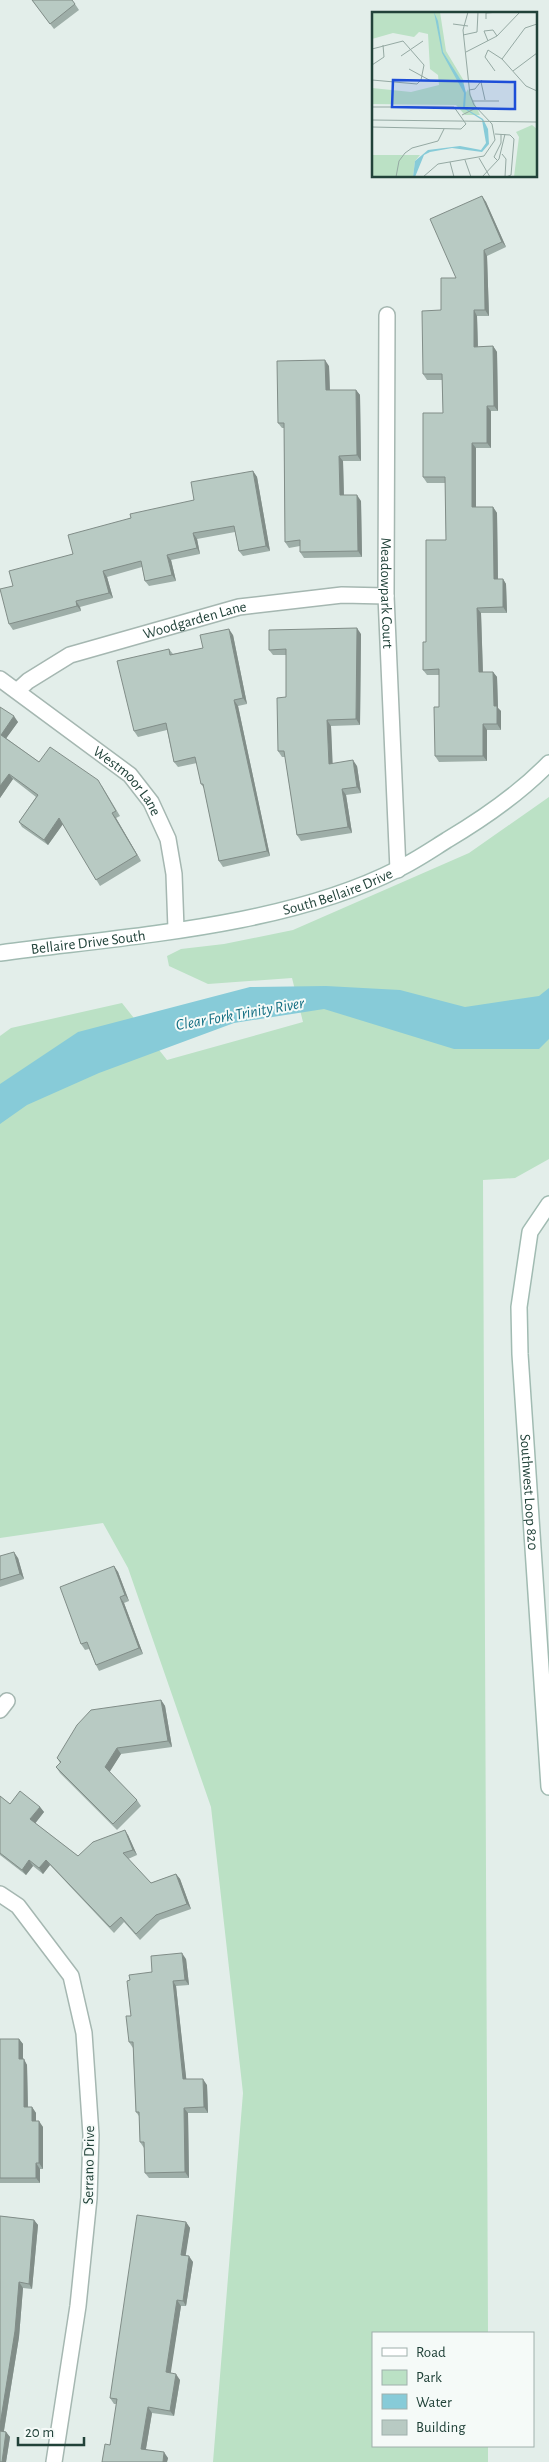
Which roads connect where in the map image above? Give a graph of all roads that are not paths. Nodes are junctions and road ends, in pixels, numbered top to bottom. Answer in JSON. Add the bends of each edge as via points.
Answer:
{"nodes":[{"id":1,"x":387,"y":315,"type":"dead end"},
{"id":2,"x":386,"y":596,"type":"junction"},
{"id":3,"x":0,"y":679,"type":"edge"},
{"id":4,"x":17,"y":691,"type":"junction"},
{"id":5,"x":549,"y":763,"type":"edge"},
{"id":6,"x":398,"y":870,"type":"junction"},
{"id":7,"x":176,"y":929,"type":"junction"},
{"id":8,"x":0,"y":953,"type":"edge"},
{"id":9,"x":549,"y":1204,"type":"edge"},
{"id":10,"x":549,"y":1787,"type":"edge"},
{"id":11,"x":0,"y":1894,"type":"edge"},
{"id":12,"x":54,"y":2462,"type":"edge"}],
"edges":[{"from":1,"to":2,"type":"street","name":"Meadowpark Court"},
{"from":2,"to":4,"type":"street","name":"Woodgarden Lane","via":[[342,595],[239,607],[70,655]]},
{"from":2,"to":6,"type":"street","name":"Meadowpark Court"},
{"from":3,"to":4,"type":"street","name":"Westmoor Lane"},
{"from":4,"to":7,"type":"street","name":"Westmoor Lane","via":[[130,776],[151,802],[168,839],[174,874]]},
{"from":5,"to":6,"type":"street","name":"South Bellaire Drive","via":[[486,817]]},
{"from":6,"to":7,"type":"street","name":"South Bellaire Drive","via":[[340,893],[279,911]]},
{"from":7,"to":8,"type":"street","name":"Bellaire Drive South"},
{"from":9,"to":10,"type":"street","name":"Southwest Loop 820","via":[[530,1232],[519,1308]]},
{"from":11,"to":12,"type":"street","name":"Serrano Drive","via":[[18,1906],[70,1976],[84,2033],[91,2134],[89,2198],[78,2306]]}]}
